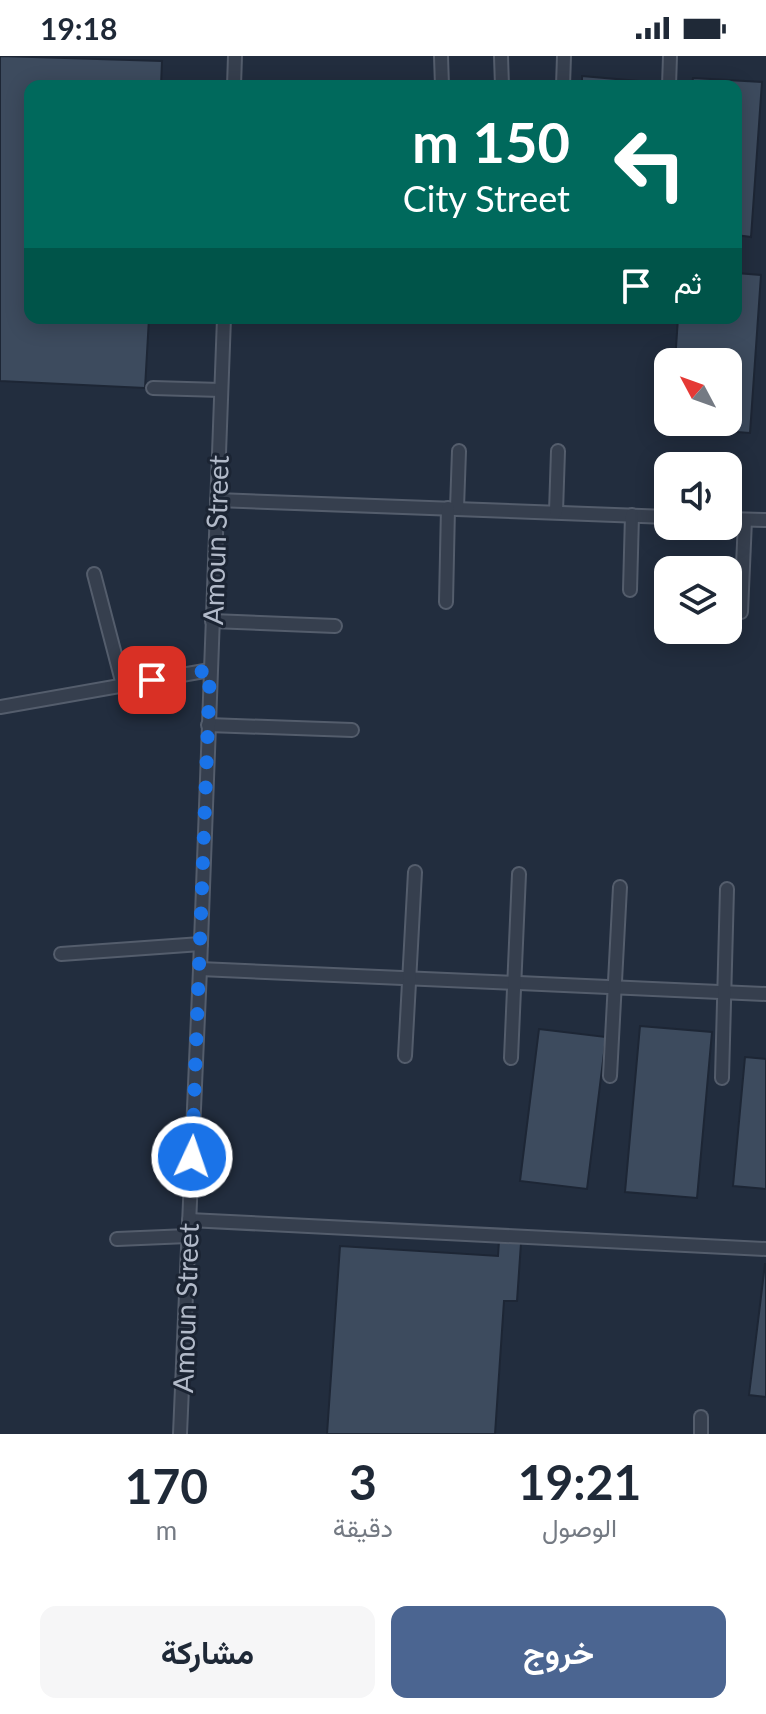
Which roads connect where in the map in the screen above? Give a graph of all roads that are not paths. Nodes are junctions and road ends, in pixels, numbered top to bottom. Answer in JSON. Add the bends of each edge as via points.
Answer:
{"nodes":[{"id":1,"x":235,"y":56,"type":"edge"},
{"id":2,"x":441,"y":56,"type":"edge"},
{"id":3,"x":501,"y":56,"type":"edge"},
{"id":4,"x":564,"y":56,"type":"edge"},
{"id":5,"x":670,"y":56,"type":"edge"},
{"id":6,"x":234,"y":80,"type":"edge"},
{"id":7,"x":442,"y":80,"type":"edge"},
{"id":8,"x":502,"y":80,"type":"edge"},
{"id":9,"x":563,"y":80,"type":"edge"},
{"id":10,"x":669,"y":80,"type":"edge"},
{"id":11,"x":224,"y":324,"type":"edge"},
{"id":12,"x":153,"y":388,"type":"dead end"},
{"id":13,"x":221,"y":390,"type":"junction"},
{"id":14,"x":459,"y":451,"type":"dead end"},
{"id":15,"x":558,"y":451,"type":"dead end"},
{"id":16,"x":217,"y":500,"type":"junction"},
{"id":17,"x":453,"y":508,"type":"junction"},
{"id":18,"x":556,"y":512,"type":"junction"},
{"id":19,"x":632,"y":515,"type":"junction"},
{"id":20,"x":654,"y":516,"type":"edge"},
{"id":21,"x":742,"y":520,"type":"edge"},
{"id":22,"x":745,"y":520,"type":"junction"},
{"id":23,"x":766,"y":520,"type":"edge"},
{"id":24,"x":94,"y":574,"type":"dead end"},
{"id":25,"x":742,"y":589,"type":"edge"},
{"id":26,"x":630,"y":590,"type":"dead end"},
{"id":27,"x":446,"y":602,"type":"dead end"},
{"id":28,"x":212,"y":621,"type":"junction"},
{"id":29,"x":335,"y":626,"type":"dead end"},
{"id":30,"x":210,"y":670,"type":"junction"},
{"id":31,"x":123,"y":685,"type":"junction"},
{"id":32,"x":0,"y":707,"type":"edge"},
{"id":33,"x":208,"y":725,"type":"junction"},
{"id":34,"x":352,"y":730,"type":"dead end"},
{"id":35,"x":415,"y":872,"type":"dead end"},
{"id":36,"x":519,"y":874,"type":"dead end"},
{"id":37,"x":620,"y":887,"type":"dead end"},
{"id":38,"x":727,"y":889,"type":"dead end"},
{"id":39,"x":201,"y":944,"type":"junction"},
{"id":40,"x":61,"y":954,"type":"dead end"},
{"id":41,"x":200,"y":969,"type":"junction"},
{"id":42,"x":409,"y":978,"type":"junction"},
{"id":43,"x":514,"y":983,"type":"junction"},
{"id":44,"x":615,"y":987,"type":"junction"},
{"id":45,"x":725,"y":992,"type":"junction"},
{"id":46,"x":766,"y":994,"type":"edge"},
{"id":47,"x":405,"y":1056,"type":"dead end"},
{"id":48,"x":511,"y":1058,"type":"dead end"},
{"id":49,"x":610,"y":1076,"type":"dead end"},
{"id":50,"x":722,"y":1078,"type":"dead end"},
{"id":51,"x":189,"y":1220,"type":"junction"},
{"id":52,"x":188,"y":1236,"type":"junction"},
{"id":53,"x":117,"y":1239,"type":"dead end"},
{"id":54,"x":766,"y":1249,"type":"edge"},
{"id":55,"x":701,"y":1417,"type":"dead end"},
{"id":56,"x":180,"y":1434,"type":"edge"},
{"id":57,"x":701,"y":1434,"type":"edge"}],
"edges":[{"from":1,"to":6,"type":"lane"},
{"from":2,"to":7,"type":"lane"},
{"from":3,"to":8,"type":"lane"},
{"from":4,"to":9,"type":"lane"},
{"from":5,"to":10,"type":"lane"},
{"from":11,"to":13,"type":"lane","name":"Amoun Street"},
{"from":12,"to":13,"type":"lane"},
{"from":13,"to":16,"type":"lane","name":"Amoun Street"},
{"from":14,"to":17,"type":"lane"},
{"from":15,"to":18,"type":"lane"},
{"from":16,"to":17,"type":"lane"},
{"from":16,"to":28,"type":"lane","name":"Amoun Street"},
{"from":17,"to":18,"type":"lane"},
{"from":17,"to":27,"type":"lane"},
{"from":18,"to":19,"type":"lane"},
{"from":19,"to":20,"type":"lane"},
{"from":19,"to":26,"type":"lane"},
{"from":21,"to":22,"type":"lane"},
{"from":22,"to":23,"type":"lane"},
{"from":22,"to":25,"type":"lane"},
{"from":24,"to":31,"type":"lane"},
{"from":28,"to":29,"type":"lane"},
{"from":28,"to":30,"type":"lane","name":"Amoun Street"},
{"from":30,"to":31,"type":"lane"},
{"from":30,"to":33,"type":"lane","name":"Amoun Street"},
{"from":31,"to":32,"type":"lane"},
{"from":33,"to":34,"type":"lane"},
{"from":33,"to":39,"type":"lane","name":"Amoun Street"},
{"from":35,"to":42,"type":"lane"},
{"from":36,"to":43,"type":"lane"},
{"from":37,"to":44,"type":"lane"},
{"from":38,"to":45,"type":"lane"},
{"from":39,"to":40,"type":"lane"},
{"from":39,"to":41,"type":"lane","name":"Amoun Street"},
{"from":41,"to":42,"type":"lane"},
{"from":41,"to":51,"type":"lane","name":"Amoun Street"},
{"from":42,"to":43,"type":"lane"},
{"from":42,"to":47,"type":"lane"},
{"from":43,"to":44,"type":"lane"},
{"from":43,"to":48,"type":"lane"},
{"from":44,"to":45,"type":"lane"},
{"from":44,"to":49,"type":"lane"},
{"from":45,"to":46,"type":"lane"},
{"from":45,"to":50,"type":"lane"},
{"from":51,"to":52,"type":"lane","name":"Amoun Street"},
{"from":51,"to":54,"type":"lane"},
{"from":52,"to":53,"type":"lane"},
{"from":52,"to":56,"type":"lane","name":"Amoun Street"},
{"from":55,"to":57,"type":"lane"}]}
